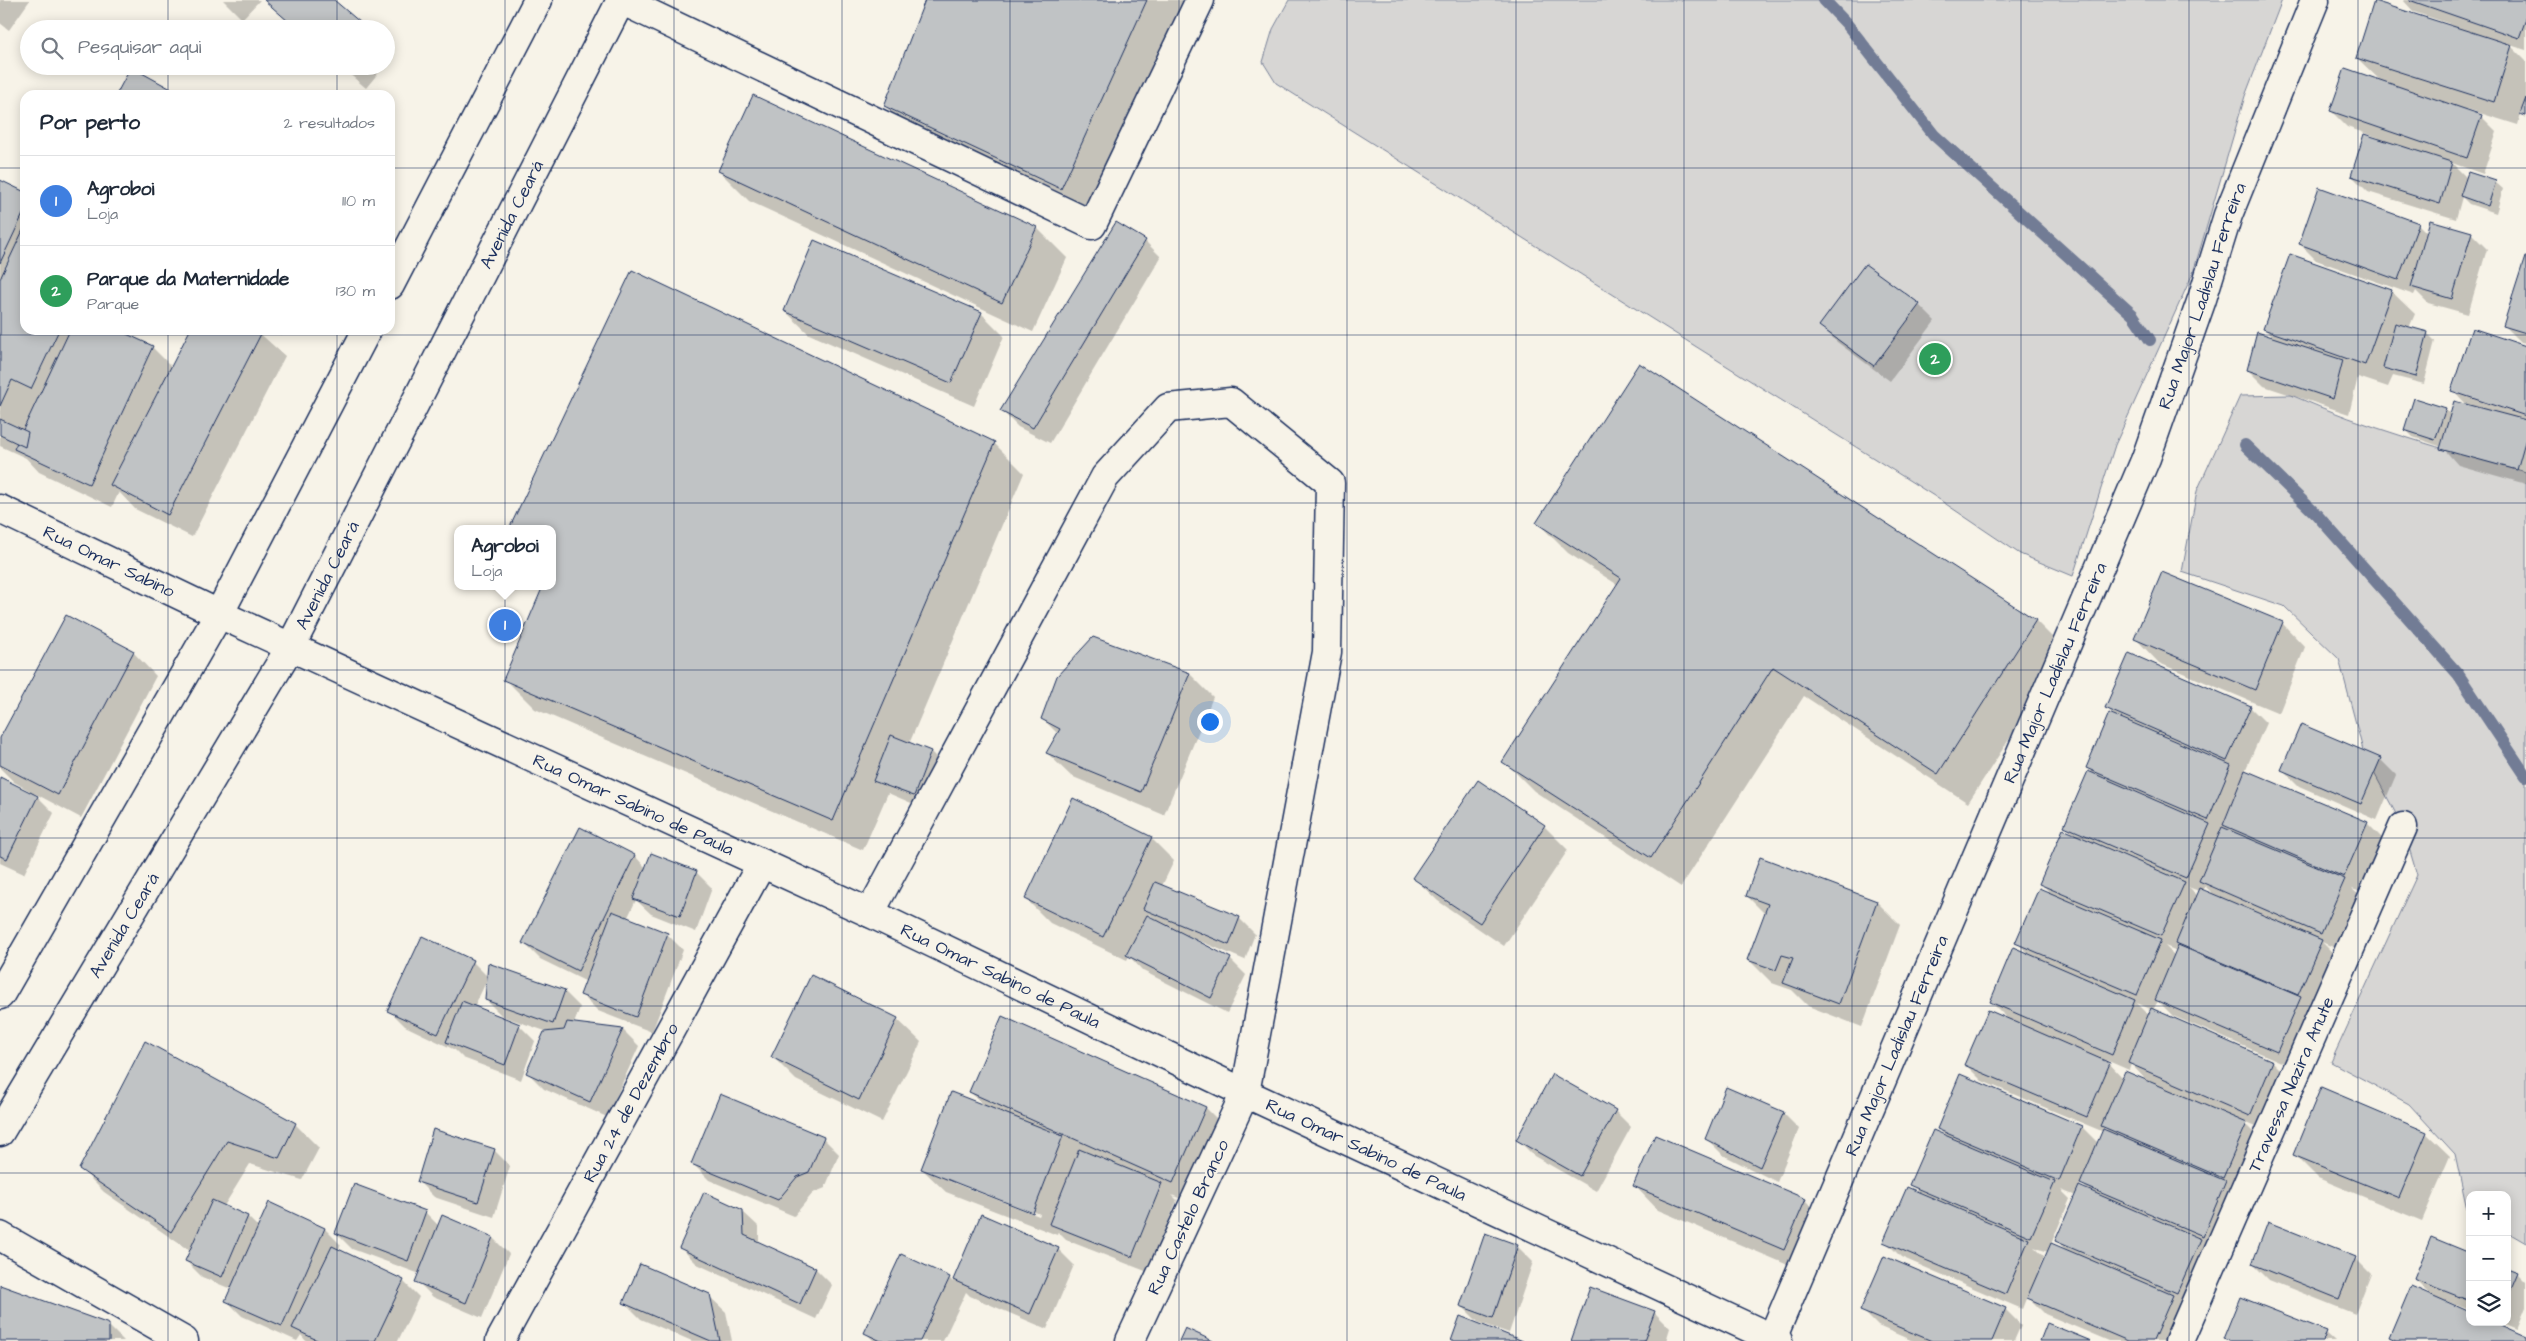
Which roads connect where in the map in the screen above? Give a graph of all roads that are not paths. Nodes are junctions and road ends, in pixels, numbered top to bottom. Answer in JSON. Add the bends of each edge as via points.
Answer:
{"nodes":[{"id":1,"x":538,"y":0,"type":"edge"},
{"id":2,"x":621,"y":0,"type":"edge"},
{"id":3,"x":1200,"y":0,"type":"edge"},
{"id":4,"x":2316,"y":0,"type":"edge"},
{"id":5,"x":395,"y":275,"type":"edge"},
{"id":6,"x":364,"y":335,"type":"edge"},
{"id":7,"x":0,"y":510,"type":"edge"},
{"id":8,"x":219,"y":614,"type":"junction"},
{"id":9,"x":291,"y":646,"type":"junction"},
{"id":10,"x":2403,"y":826,"type":"dead end"},
{"id":11,"x":762,"y":863,"type":"junction"},
{"id":12,"x":870,"y":913,"type":"junction"},
{"id":13,"x":0,"y":995,"type":"edge"},
{"id":14,"x":1245,"y":1093,"type":"junction"},
{"id":15,"x":0,"y":1132,"type":"edge"},
{"id":16,"x":0,"y":1236,"type":"edge"},
{"id":17,"x":1774,"y":1340,"type":"edge"},
{"id":18,"x":184,"y":1341,"type":"edge"},
{"id":19,"x":500,"y":1341,"type":"edge"},
{"id":20,"x":1130,"y":1341,"type":"edge"},
{"id":21,"x":2179,"y":1341,"type":"edge"}],
"edges":[{"from":1,"to":5,"type":"street"},
{"from":2,"to":3,"type":"street","via":[[1092,226]]},
{"from":2,"to":9,"type":"street","name":"Avenida Ceará"},
{"from":4,"to":17,"type":"street","name":"Rua Major Ladislau Ferreira","via":[[2228,215],[2146,458]]},
{"from":6,"to":8,"type":"street"},
{"from":7,"to":8,"type":"street","name":"Rua Omar Sabino"},
{"from":8,"to":9,"type":"street","name":"Rua Omar Sabino de Paula"},
{"from":8,"to":13,"type":"street"},
{"from":9,"to":11,"type":"street","name":"Rua Omar Sabino de Paula"},
{"from":9,"to":15,"type":"street","name":"Avenida Ceará"},
{"from":10,"to":21,"type":"street","name":"Travessa Nazira Anute"},
{"from":11,"to":12,"type":"street","name":"Rua Omar Sabino de Paula"},
{"from":11,"to":19,"type":"street","name":"Rua 24 de Dezembro"},
{"from":12,"to":14,"type":"street","name":"Rua Omar Sabino de Paula"},
{"from":12,"to":14,"type":"street","name":"Rua Castelo Branco","via":[[1105,477],[1168,408],[1231,402],[1330,483],[1327,652]]},
{"from":14,"to":17,"type":"street","name":"Rua Omar Sabino de Paula"},
{"from":14,"to":20,"type":"street","name":"Rua Castelo Branco"},
{"from":16,"to":18,"type":"street"}]}
